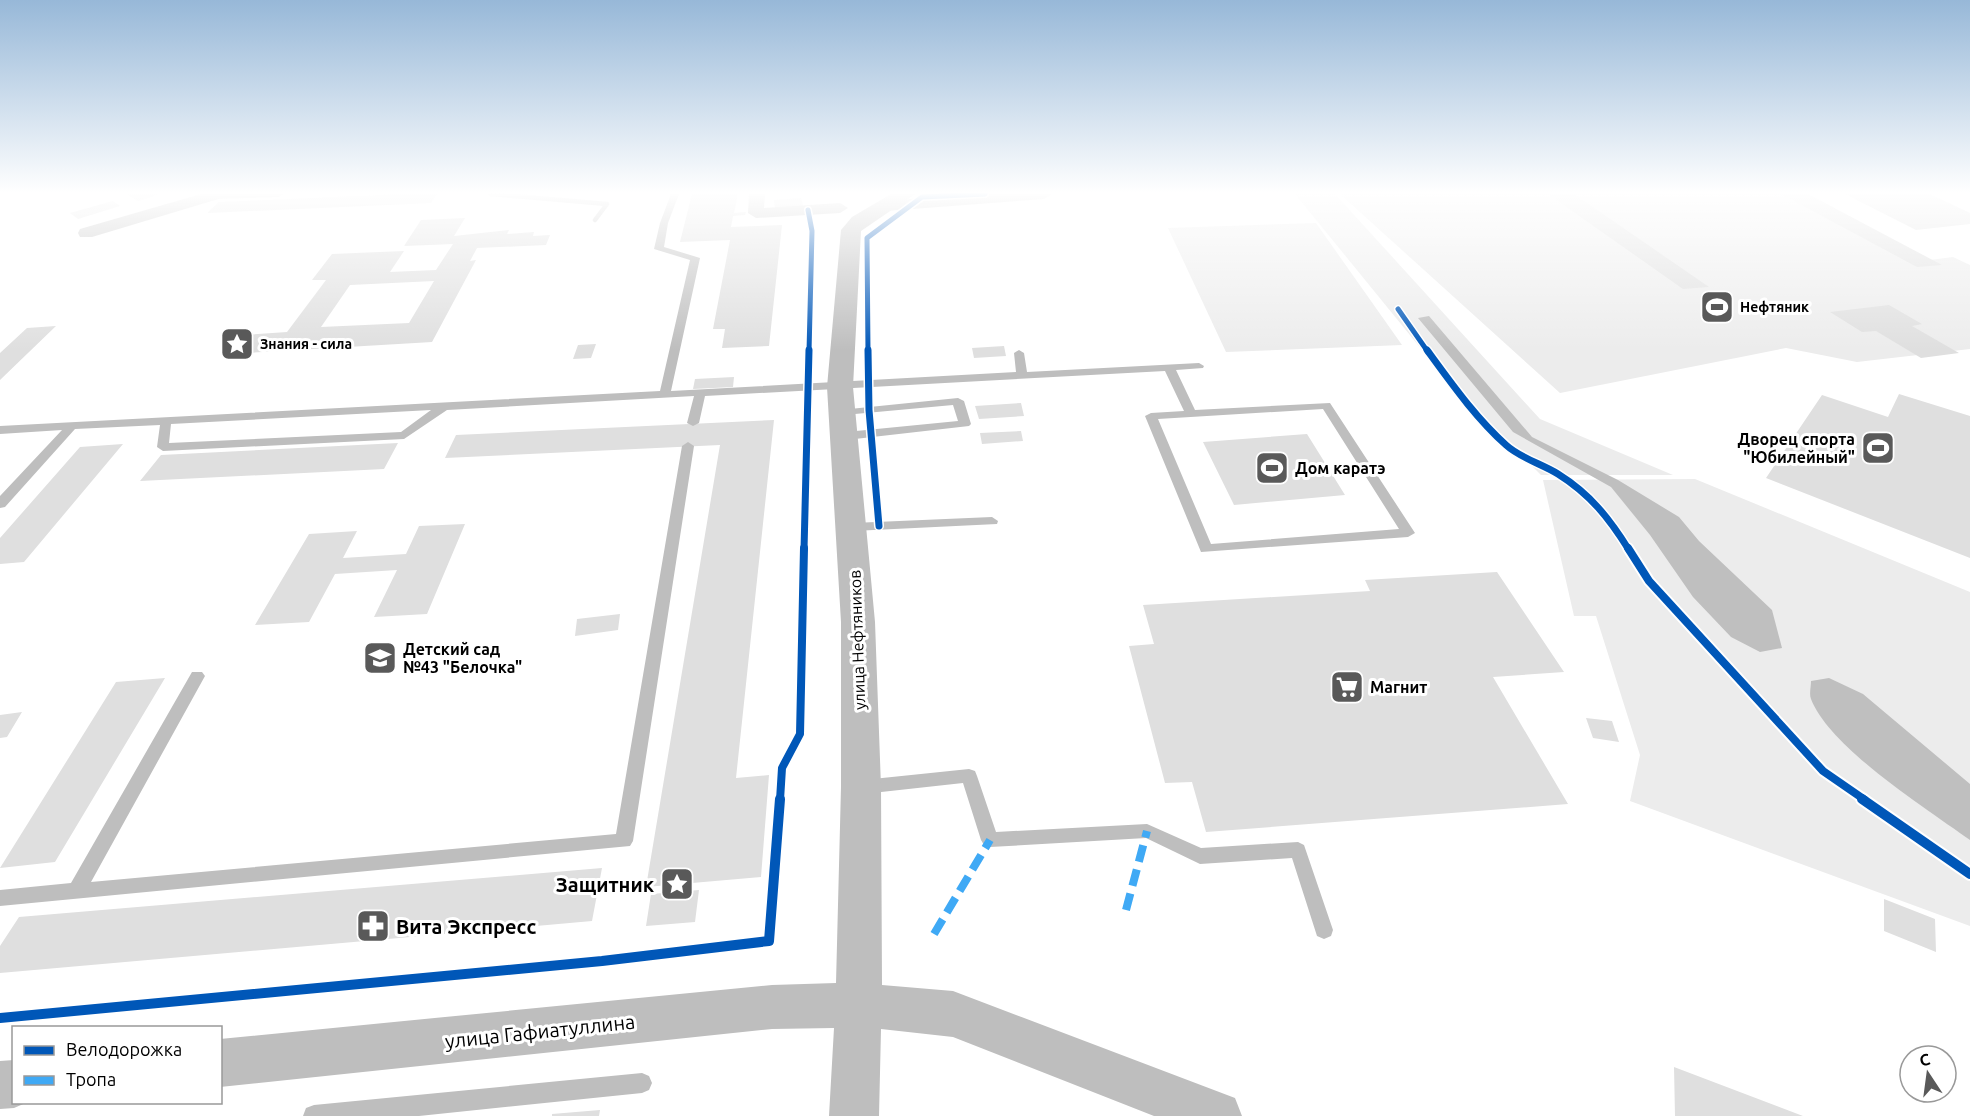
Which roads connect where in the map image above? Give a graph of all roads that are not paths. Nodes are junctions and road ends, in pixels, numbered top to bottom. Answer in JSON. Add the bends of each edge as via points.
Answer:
{"nodes":[{"id":1,"x":660,"y":246,"type":"edge"},
{"id":2,"x":844,"y":246,"type":"edge"},
{"id":3,"x":1019,"y":353,"type":"dead end"},
{"id":4,"x":1199,"y":366,"type":"dead end"},
{"id":5,"x":1169,"y":368,"type":"junction"},
{"id":6,"x":1022,"y":377,"type":"junction"},
{"id":7,"x":840,"y":387,"type":"junction"},
{"id":8,"x":700,"y":393,"type":"junction"},
{"id":9,"x":665,"y":395,"type":"junction"},
{"id":10,"x":443,"y":407,"type":"junction"},
{"id":11,"x":1191,"y":414,"type":"junction"},
{"id":12,"x":166,"y":421,"type":"junction"},
{"id":13,"x":693,"y":423,"type":"dead end"},
{"id":14,"x":845,"y":424,"type":"junction"},
{"id":15,"x":72,"y":426,"type":"junction"},
{"id":16,"x":0,"y":430,"type":"edge"},
{"id":17,"x":688,"y":446,"type":"dead end"},
{"id":18,"x":0,"y":504,"type":"edge"},
{"id":19,"x":992,"y":521,"type":"dead end"},
{"id":20,"x":853,"y":527,"type":"junction"},
{"id":21,"x":198,"y":676,"type":"dead end"},
{"id":22,"x":861,"y":787,"type":"junction"},
{"id":23,"x":76,"y":891,"type":"junction"},
{"id":24,"x":0,"y":898,"type":"edge"},
{"id":25,"x":1324,"y":930,"type":"dead end"},
{"id":26,"x":859,"y":1005,"type":"junction"},
{"id":27,"x":222,"y":1063,"type":"edge"},
{"id":28,"x":642,"y":1083,"type":"dead end"},
{"id":29,"x":314,"y":1116,"type":"edge"},
{"id":30,"x":854,"y":1116,"type":"edge"},
{"id":31,"x":1217,"y":1116,"type":"edge"}],
"edges":[{"from":1,"to":9,"type":"lane","via":[[695,258]]},
{"from":2,"to":7,"type":"street","name":"улица Нефтяников"},
{"from":3,"to":6,"type":"lane"},
{"from":4,"to":5,"type":"lane"},
{"from":5,"to":6,"type":"lane"},
{"from":5,"to":11,"type":"lane"},
{"from":6,"to":7,"type":"lane"},
{"from":7,"to":8,"type":"lane"},
{"from":7,"to":14,"type":"street","name":"улица Нефтяников"},
{"from":8,"to":9,"type":"lane"},
{"from":8,"to":13,"type":"lane"},
{"from":9,"to":10,"type":"lane"},
{"from":10,"to":12,"type":"lane"},
{"from":10,"to":12,"type":"lane","via":[[404,435],[163,447]]},
{"from":11,"to":11,"type":"lane","via":[[1151,417],[1206,549],[1408,534],[1326,405]]},
{"from":12,"to":15,"type":"lane"},
{"from":14,"to":14,"type":"lane","via":[[965,424],[958,401]]},
{"from":14,"to":20,"type":"street","name":"улица Нефтяников"},
{"from":15,"to":16,"type":"lane"},
{"from":15,"to":18,"type":"lane"},
{"from":17,"to":23,"type":"lane","via":[[624,841]]},
{"from":19,"to":20,"type":"lane"},
{"from":20,"to":22,"type":"street","name":"улица Нефтяников"},
{"from":21,"to":23,"type":"lane"},
{"from":22,"to":25,"type":"lane","via":[[969,776],[990,840],[1147,831],[1200,856],[1298,850]]},
{"from":22,"to":26,"type":"street","name":"улица Нефтяников"},
{"from":23,"to":24,"type":"lane"},
{"from":26,"to":27,"type":"street","name":"улица Гафиатуллина","via":[[772,1007]]},
{"from":26,"to":30,"type":"street","name":"улица Нефтяников"},
{"from":26,"to":31,"type":"street","name":"улица Гафиатуллина","via":[[953,1014]]},
{"from":28,"to":29,"type":"lane"}]}
